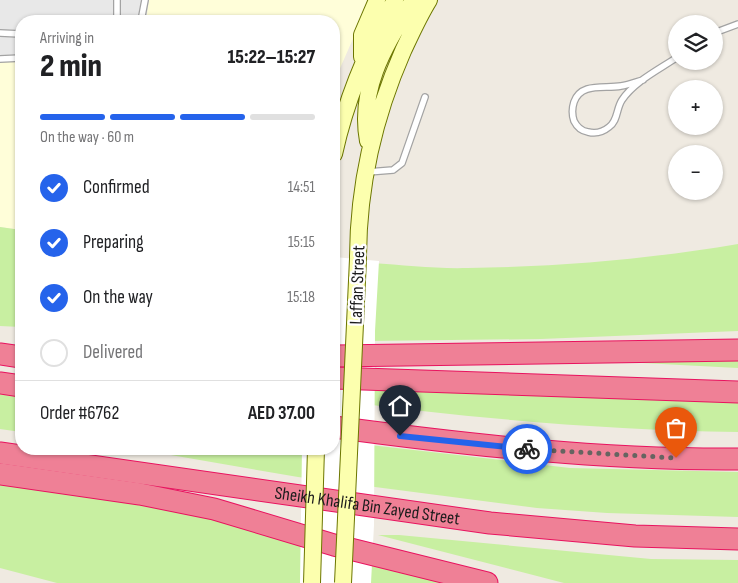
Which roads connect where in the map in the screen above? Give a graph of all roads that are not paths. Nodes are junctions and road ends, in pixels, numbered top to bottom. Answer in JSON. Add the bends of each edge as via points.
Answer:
{"nodes":[{"id":1,"x":117,"y":0,"type":"edge"},
{"id":2,"x":145,"y":0,"type":"edge"},
{"id":3,"x":377,"y":0,"type":"edge"},
{"id":4,"x":395,"y":0,"type":"edge"},
{"id":5,"x":413,"y":0,"type":"edge"},
{"id":6,"x":429,"y":0,"type":"edge"},
{"id":7,"x":117,"y":15,"type":"edge"},
{"id":8,"x":142,"y":15,"type":"edge"},
{"id":9,"x":738,"y":24,"type":"edge"},
{"id":10,"x":723,"y":30,"type":"edge"},
{"id":11,"x":0,"y":33,"type":"edge"},
{"id":12,"x":15,"y":34,"type":"edge"},
{"id":13,"x":15,"y":58,"type":"edge"},
{"id":14,"x":0,"y":59,"type":"edge"},
{"id":15,"x":362,"y":61,"type":"junction"},
{"id":16,"x":668,"y":63,"type":"edge"},
{"id":17,"x":643,"y":80,"type":"junction"},
{"id":18,"x":425,"y":97,"type":"dead end"},
{"id":19,"x":340,"y":129,"type":"edge"},
{"id":20,"x":370,"y":151,"type":"junction"},
{"id":21,"x":366,"y":173,"type":"junction"},
{"id":22,"x":738,"y":350,"type":"edge"},
{"id":23,"x":15,"y":352,"type":"edge"},
{"id":24,"x":0,"y":353,"type":"edge"},
{"id":25,"x":15,"y":356,"type":"edge"},
{"id":26,"x":340,"y":356,"type":"edge"},
{"id":27,"x":340,"y":378,"type":"edge"},
{"id":28,"x":0,"y":383,"type":"edge"},
{"id":29,"x":15,"y":385,"type":"edge"},
{"id":30,"x":738,"y":392,"type":"edge"},
{"id":31,"x":340,"y":428,"type":"edge"},
{"id":32,"x":0,"y":453,"type":"edge"},
{"id":33,"x":316,"y":455,"type":"edge"},
{"id":34,"x":738,"y":459,"type":"edge"},
{"id":35,"x":0,"y":474,"type":"edge"},
{"id":36,"x":738,"y":539,"type":"edge"},
{"id":37,"x":312,"y":583,"type":"edge"},
{"id":38,"x":343,"y":583,"type":"edge"},
{"id":39,"x":486,"y":583,"type":"edge"}],
"edges":[{"from":1,"to":7,"type":"lane"},
{"from":2,"to":8,"type":"lane"},
{"from":3,"to":15,"type":"street","via":[[362,36]]},
{"from":4,"to":15,"type":"street"},
{"from":5,"to":20,"type":"street","via":[[382,50],[371,78],[366,122]]},
{"from":6,"to":20,"type":"street","name":"Laffan Street","via":[[396,69]]},
{"from":9,"to":10,"type":"lane"},
{"from":11,"to":12,"type":"lane"},
{"from":13,"to":14,"type":"lane"},
{"from":15,"to":19,"type":"street"},
{"from":16,"to":17,"type":"lane"},
{"from":17,"to":17,"type":"lane","via":[[583,90],[572,106],[576,126],[592,133],[602,132],[611,126],[622,100]]},
{"from":18,"to":21,"type":"lane","via":[[402,163],[394,170]]},
{"from":20,"to":21,"type":"street","name":"Laffan Street"},
{"from":21,"to":38,"type":"street","name":"Laffan Street","bridge":true,"via":[[358,259]]},
{"from":22,"to":26,"type":"highway"},
{"from":23,"to":24,"type":"highway"},
{"from":24,"to":25,"type":"highway"},
{"from":27,"to":30,"type":"highway"},
{"from":28,"to":29,"type":"highway"},
{"from":31,"to":34,"type":"highway","via":[[556,452]]},
{"from":32,"to":36,"type":"highway","name":"Sheikh Khalifa Bin Zayed Street","via":[[490,523],[635,536]]},
{"from":33,"to":37,"type":"street","bridge":true},
{"from":35,"to":39,"type":"highway","via":[[103,487],[214,509],[334,545]]}]}
